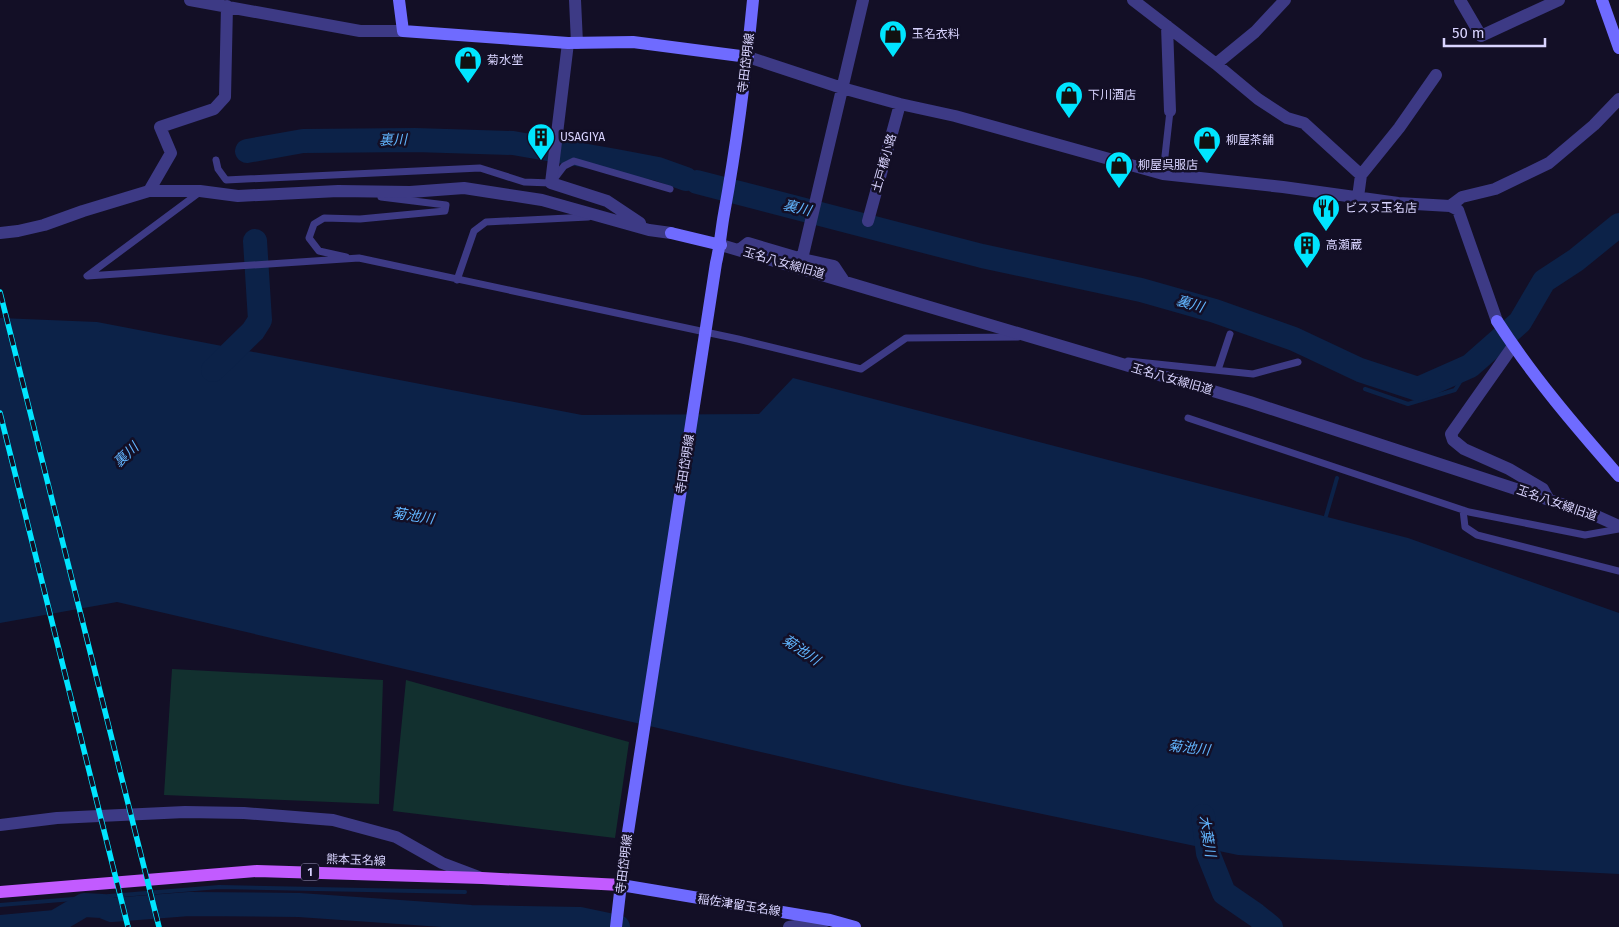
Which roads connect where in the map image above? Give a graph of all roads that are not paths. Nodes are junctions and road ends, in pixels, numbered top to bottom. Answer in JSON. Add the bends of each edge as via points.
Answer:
{"nodes":[{"id":1,"x":190,"y":0,"type":"edge"},
{"id":2,"x":399,"y":0,"type":"edge"},
{"id":3,"x":575,"y":0,"type":"edge"},
{"id":4,"x":753,"y":0,"type":"edge"},
{"id":5,"x":864,"y":0,"type":"edge"},
{"id":6,"x":1133,"y":0,"type":"edge"},
{"id":7,"x":1285,"y":0,"type":"edge"},
{"id":8,"x":1460,"y":0,"type":"edge"},
{"id":9,"x":1559,"y":0,"type":"edge"},
{"id":10,"x":1602,"y":0,"type":"edge"},
{"id":11,"x":227,"y":6,"type":"junction"},
{"id":12,"x":1167,"y":26,"type":"junction"},
{"id":13,"x":403,"y":31,"type":"junction"},
{"id":14,"x":573,"y":43,"type":"junction"},
{"id":15,"x":1619,"y":48,"type":"edge"},
{"id":16,"x":748,"y":57,"type":"junction"},
{"id":17,"x":1216,"y":64,"type":"junction"},
{"id":18,"x":1436,"y":75,"type":"dead end"},
{"id":19,"x":842,"y":88,"type":"junction"},
{"id":20,"x":1619,"y":99,"type":"edge"},
{"id":21,"x":900,"y":104,"type":"junction"},
{"id":22,"x":1170,"y":112,"type":"joint"},
{"id":23,"x":216,"y":160,"type":"dead end"},
{"id":24,"x":1163,"y":174,"type":"junction"},
{"id":25,"x":1361,"y":175,"type":"junction"},
{"id":26,"x":551,"y":183,"type":"junction"},
{"id":27,"x":670,"y":189,"type":"dead end"},
{"id":28,"x":149,"y":191,"type":"junction"},
{"id":29,"x":200,"y":191,"type":"junction"},
{"id":30,"x":338,"y":191,"type":"junction"},
{"id":31,"x":1358,"y":197,"type":"junction"},
{"id":32,"x":1450,"y":206,"type":"junction"},
{"id":33,"x":600,"y":216,"type":"junction"},
{"id":34,"x":868,"y":221,"type":"dead end"},
{"id":35,"x":649,"y":230,"type":"junction"},
{"id":36,"x":671,"y":233,"type":"joint"},
{"id":37,"x":0,"y":234,"type":"edge"},
{"id":38,"x":720,"y":245,"type":"junction"},
{"id":39,"x":738,"y":250,"type":"junction"},
{"id":40,"x":353,"y":259,"type":"junction"},
{"id":41,"x":802,"y":259,"type":"junction"},
{"id":42,"x":457,"y":280,"type":"junction"},
{"id":43,"x":844,"y":280,"type":"junction"},
{"id":44,"x":1497,"y":322,"type":"joint"},
{"id":45,"x":1230,"y":334,"type":"dead end"},
{"id":46,"x":1032,"y":337,"type":"junction"},
{"id":47,"x":1512,"y":345,"type":"junction"},
{"id":48,"x":1103,"y":358,"type":"junction"},
{"id":49,"x":1298,"y":362,"type":"dead end"},
{"id":50,"x":1218,"y":370,"type":"junction"},
{"id":51,"x":1188,"y":418,"type":"dead end"},
{"id":52,"x":1619,"y":476,"type":"edge"},
{"id":53,"x":1549,"y":500,"type":"junction"},
{"id":54,"x":1463,"y":510,"type":"junction"},
{"id":55,"x":1619,"y":528,"type":"edge"},
{"id":56,"x":1619,"y":571,"type":"edge"},
{"id":57,"x":0,"y":826,"type":"edge"},
{"id":58,"x":482,"y":878,"type":"junction"},
{"id":59,"x":621,"y":885,"type":"junction"},
{"id":60,"x":0,"y":892,"type":"edge"},
{"id":61,"x":830,"y":920,"type":"junction"},
{"id":62,"x":617,"y":921,"type":"edge"},
{"id":63,"x":790,"y":927,"type":"edge"},
{"id":64,"x":856,"y":927,"type":"edge"}],
"edges":[{"from":1,"to":11,"type":"street"},
{"from":2,"to":13,"type":"main road"},
{"from":3,"to":14,"type":"street"},
{"from":4,"to":16,"type":"main road","name":"寺田岱明線"},
{"from":5,"to":19,"type":"street"},
{"from":6,"to":12,"type":"street"},
{"from":7,"to":17,"type":"street","via":[[1255,32]]},
{"from":8,"to":9,"type":"street","via":[[1481,36]]},
{"from":10,"to":15,"type":"main road"},
{"from":11,"to":13,"type":"street","via":[[360,31]]},
{"from":11,"to":28,"type":"street","via":[[226,97],[214,109],[160,128],[171,153]]},
{"from":12,"to":17,"type":"street"},
{"from":12,"to":22,"type":"street"},
{"from":13,"to":14,"type":"main road"},
{"from":14,"to":16,"type":"main road","via":[[633,42]]},
{"from":14,"to":26,"type":"street","via":[[557,123]]},
{"from":16,"to":19,"type":"street"},
{"from":16,"to":38,"type":"main road","name":"寺田岱明線"},
{"from":17,"to":25,"type":"street","via":[[1258,99],[1287,118],[1304,122]]},
{"from":18,"to":25,"type":"street"},
{"from":19,"to":21,"type":"street"},
{"from":19,"to":41,"type":"street"},
{"from":20,"to":32,"type":"street","via":[[1549,163],[1495,189],[1462,197]]},
{"from":21,"to":24,"type":"street","via":[[955,116]]},
{"from":21,"to":34,"type":"street","name":"土戸橋小路"},
{"from":22,"to":24,"type":"lane"},
{"from":23,"to":26,"type":"lane","via":[[226,180],[480,168],[524,182]]},
{"from":24,"to":31,"type":"street"},
{"from":25,"to":31,"type":"street"},
{"from":26,"to":27,"type":"lane","via":[[564,166],[574,161]]},
{"from":26,"to":35,"type":"street","via":[[607,201]]},
{"from":28,"to":29,"type":"street"},
{"from":28,"to":37,"type":"street","via":[[44,225]]},
{"from":29,"to":30,"type":"street","via":[[238,196]]},
{"from":29,"to":40,"type":"lane","via":[[87,276]]},
{"from":30,"to":33,"type":"street","via":[[410,192],[464,188],[542,200]]},
{"from":30,"to":40,"type":"lane","via":[[446,206],[445,211],[360,219],[324,218],[314,224],[309,238],[319,251]]},
{"from":31,"to":32,"type":"street"},
{"from":32,"to":44,"type":"street","via":[[1458,210]]},
{"from":33,"to":35,"type":"street"},
{"from":33,"to":42,"type":"lane","via":[[486,222],[474,230]]},
{"from":35,"to":36,"type":"street"},
{"from":36,"to":38,"type":"main road"},
{"from":38,"to":39,"type":"street","name":"玉名八女線旧道"},
{"from":38,"to":59,"type":"main road","name":"寺田岱明線"},
{"from":39,"to":41,"type":"street","via":[[748,242]]},
{"from":39,"to":43,"type":"street","name":"玉名八女線旧道"},
{"from":40,"to":42,"type":"lane"},
{"from":41,"to":43,"type":"street","via":[[834,266]]},
{"from":42,"to":46,"type":"lane","via":[[738,339],[861,369],[906,338]]},
{"from":43,"to":46,"type":"street","name":"玉名八女線旧道"},
{"from":44,"to":47,"type":"main road"},
{"from":45,"to":50,"type":"lane"},
{"from":46,"to":48,"type":"street","name":"玉名八女線旧道"},
{"from":47,"to":52,"type":"main road","via":[[1565,415]]},
{"from":47,"to":53,"type":"street","via":[[1451,434],[1464,449],[1543,489]]},
{"from":48,"to":50,"type":"lane"},
{"from":48,"to":53,"type":"street","name":"玉名八女線旧道","via":[[1250,402]]},
{"from":49,"to":50,"type":"lane","via":[[1253,374]]},
{"from":51,"to":54,"type":"lane"},
{"from":53,"to":55,"type":"street","name":"玉名八女線旧道","via":[[1592,514]]},
{"from":54,"to":55,"type":"lane","via":[[1585,535]]},
{"from":54,"to":56,"type":"lane","via":[[1465,527],[1477,535]]},
{"from":57,"to":58,"type":"street","via":[[57,818],[185,812],[333,820],[396,837],[442,863]]},
{"from":58,"to":59,"type":"main road","name":"熊本玉名線","number":"1"},
{"from":58,"to":60,"type":"main road","name":"熊本玉名線","number":"1","via":[[257,871]]},
{"from":59,"to":61,"type":"main road","name":"稲佐津留玉名線"},
{"from":59,"to":62,"type":"main road","name":"寺田岱明線"},
{"from":61,"to":63,"type":"street"},
{"from":61,"to":64,"type":"main road","name":"稲佐津留玉名線"}]}
